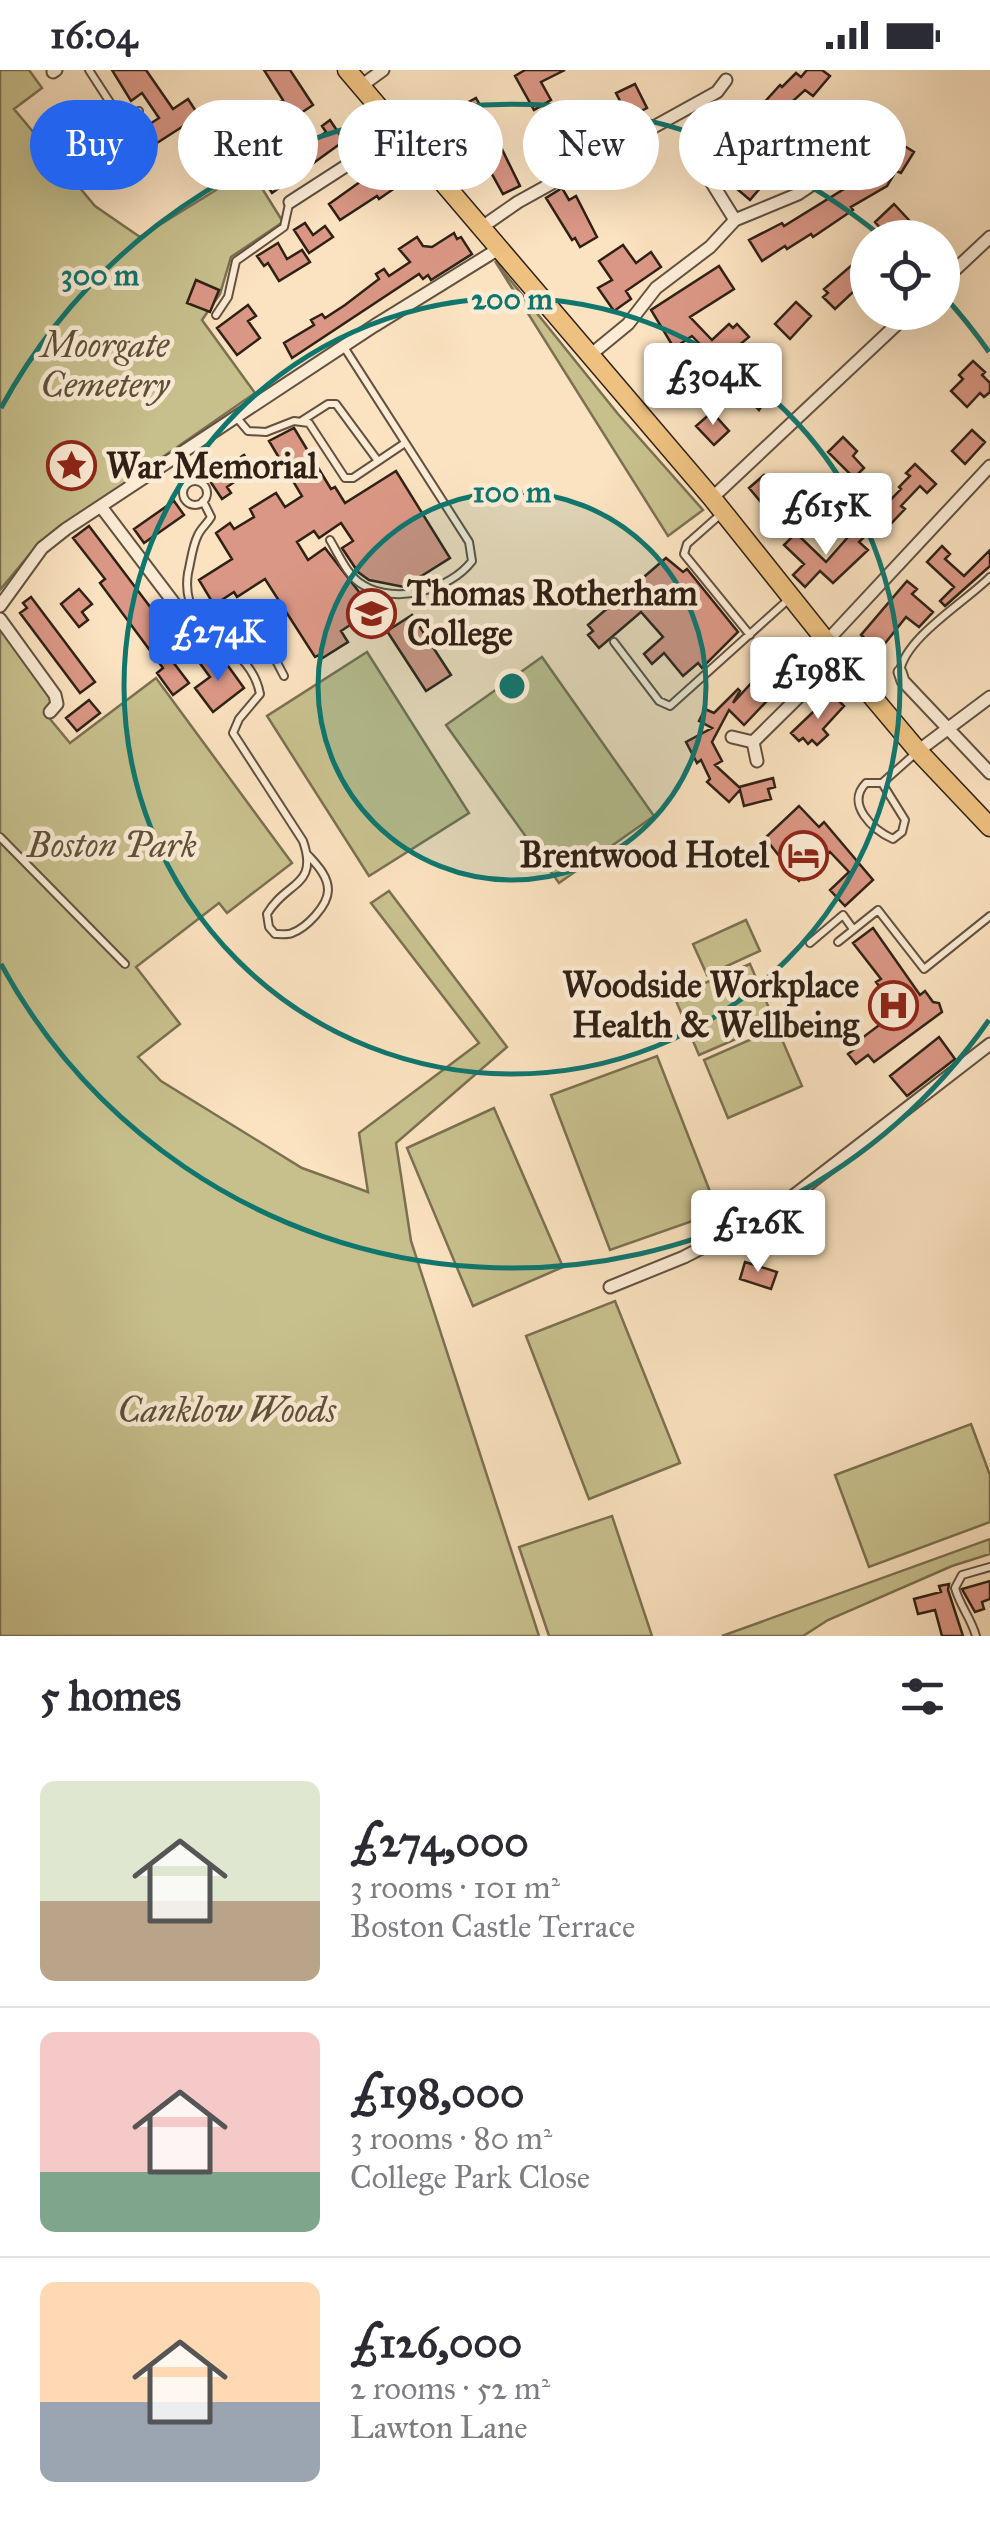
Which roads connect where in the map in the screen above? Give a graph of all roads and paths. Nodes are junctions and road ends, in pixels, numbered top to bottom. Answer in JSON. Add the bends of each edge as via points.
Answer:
{"nodes":[{"id":1,"x":89,"y":70,"type":"edge"},
{"id":2,"x":347,"y":70,"type":"edge"},
{"id":3,"x":383,"y":70,"type":"edge"},
{"id":4,"x":726,"y":80,"type":"dead end"},
{"id":5,"x":361,"y":86,"type":"junction"},
{"id":6,"x":108,"y":100,"type":"edge"},
{"id":7,"x":373,"y":100,"type":"edge"},
{"id":8,"x":338,"y":171,"type":"edge"},
{"id":9,"x":450,"y":190,"type":"edge"},
{"id":10,"x":715,"y":190,"type":"edge"},
{"id":11,"x":804,"y":190,"type":"edge"},
{"id":12,"x":290,"y":202,"type":"joint"},
{"id":13,"x":735,"y":220,"type":"junction"},
{"id":14,"x":482,"y":227,"type":"junction"},
{"id":15,"x":990,"y":237,"type":"edge"},
{"id":16,"x":500,"y":248,"type":"junction"},
{"id":17,"x":960,"y":265,"type":"edge"},
{"id":18,"x":216,"y":314,"type":"dead end"},
{"id":19,"x":892,"y":330,"type":"edge"},
{"id":20,"x":344,"y":346,"type":"junction"},
{"id":21,"x":589,"y":356,"type":"junction"},
{"id":22,"x":236,"y":418,"type":"junction"},
{"id":23,"x":303,"y":420,"type":"junction"},
{"id":24,"x":406,"y":443,"type":"junction"},
{"id":25,"x":176,"y":458,"type":"junction"},
{"id":26,"x":378,"y":461,"type":"junction"},
{"id":27,"x":990,"y":466,"type":"edge"},
{"id":28,"x":190,"y":482,"type":"junction"},
{"id":29,"x":203,"y":502,"type":"junction"},
{"id":30,"x":717,"y":505,"type":"junction"},
{"id":31,"x":102,"y":508,"type":"junction"},
{"id":32,"x":330,"y":540,"type":"dead end"},
{"id":33,"x":990,"y":577,"type":"edge"},
{"id":34,"x":790,"y":597,"type":"junction"},
{"id":35,"x":174,"y":603,"type":"dead end"},
{"id":36,"x":0,"y":606,"type":"edge"},
{"id":37,"x":0,"y":619,"type":"edge"},
{"id":38,"x":750,"y":635,"type":"junction"},
{"id":39,"x":219,"y":637,"type":"junction"},
{"id":40,"x":614,"y":642,"type":"dead end"},
{"id":41,"x":826,"y":642,"type":"junction"},
{"id":42,"x":838,"y":658,"type":"junction"},
{"id":43,"x":900,"y":672,"type":"joint"},
{"id":44,"x":284,"y":676,"type":"dead end"},
{"id":45,"x":990,"y":698,"type":"edge"},
{"id":46,"x":50,"y":712,"type":"dead end"},
{"id":47,"x":946,"y":729,"type":"junction"},
{"id":48,"x":732,"y":737,"type":"dead end"},
{"id":49,"x":753,"y":742,"type":"junction"},
{"id":50,"x":918,"y":751,"type":"junction"},
{"id":51,"x":757,"y":760,"type":"dead end"},
{"id":52,"x":990,"y":773,"type":"edge"},
{"id":53,"x":882,"y":784,"type":"junction"},
{"id":54,"x":990,"y":827,"type":"edge"},
{"id":55,"x":0,"y":836,"type":"edge"},
{"id":56,"x":308,"y":855,"type":"junction"},
{"id":57,"x":990,"y":916,"type":"edge"},
{"id":58,"x":854,"y":929,"type":"junction"},
{"id":59,"x":838,"y":942,"type":"dead end"},
{"id":60,"x":810,"y":943,"type":"dead end"},
{"id":61,"x":125,"y":964,"type":"dead end"},
{"id":62,"x":990,"y":1044,"type":"edge"},
{"id":63,"x":610,"y":1287,"type":"dead end"},
{"id":64,"x":990,"y":1567,"type":"edge"},
{"id":65,"x":976,"y":1636,"type":"edge"}],
"edges":[{"from":1,"to":6,"type":"lane"},
{"from":2,"to":5,"type":"main road"},
{"from":3,"to":5,"type":"street"},
{"from":4,"to":14,"type":"street","via":[[717,92]]},
{"from":5,"to":7,"type":"main road"},
{"from":8,"to":12,"type":"street"},
{"from":9,"to":14,"type":"main road"},
{"from":10,"to":13,"type":"street"},
{"from":11,"to":13,"type":"street"},
{"from":12,"to":18,"type":"lane","via":[[284,227],[236,261],[228,297]]},
{"from":13,"to":21,"type":"street"},
{"from":14,"to":16,"type":"main road"},
{"from":15,"to":17,"type":"street"},
{"from":16,"to":20,"type":"street"},
{"from":16,"to":21,"type":"main road"},
{"from":19,"to":30,"type":"street"},
{"from":20,"to":22,"type":"street"},
{"from":20,"to":24,"type":"lane"},
{"from":21,"to":30,"type":"main road"},
{"from":22,"to":23,"type":"lane","via":[[248,431],[266,432]]},
{"from":22,"to":25,"type":"street"},
{"from":23,"to":26,"type":"lane","via":[[336,404]]},
{"from":23,"to":26,"type":"lane","via":[[345,478]]},
{"from":24,"to":26,"type":"lane"},
{"from":24,"to":32,"type":"lane","via":[[469,542],[472,560],[465,569],[426,592],[364,587]]},
{"from":25,"to":28,"type":"lane"},
{"from":25,"to":31,"type":"street"},
{"from":27,"to":41,"type":"street"},
{"from":28,"to":29,"type":"lane","via":[[204,484]]},
{"from":28,"to":29,"type":"lane","via":[[185,500]]},
{"from":29,"to":39,"type":"lane","via":[[211,517],[197,536],[186,590],[192,612]]},
{"from":30,"to":34,"type":"main road"},
{"from":30,"to":38,"type":"lane","via":[[684,554]]},
{"from":31,"to":35,"type":"street"},
{"from":31,"to":36,"type":"street","via":[[42,548]]},
{"from":33,"to":43,"type":"lane","via":[[918,639]]},
{"from":34,"to":38,"type":"lane"},
{"from":34,"to":41,"type":"main road"},
{"from":37,"to":46,"type":"street","via":[[55,694]]},
{"from":38,"to":40,"type":"lane","via":[[670,706]]},
{"from":39,"to":44,"type":"lane","via":[[248,631]]},
{"from":39,"to":56,"type":"lane","via":[[248,667],[260,694],[233,732]]},
{"from":41,"to":42,"type":"main road"},
{"from":42,"to":49,"type":"street"},
{"from":42,"to":50,"type":"main road"},
{"from":43,"to":47,"type":"street"},
{"from":45,"to":47,"type":"street"},
{"from":47,"to":50,"type":"street"},
{"from":47,"to":52,"type":"street"},
{"from":48,"to":49,"type":"street"},
{"from":49,"to":51,"type":"street"},
{"from":50,"to":53,"type":"lane"},
{"from":50,"to":54,"type":"main road"},
{"from":53,"to":53,"type":"lane","via":[[905,820],[893,839],[873,830],[857,800],[866,784]]},
{"from":55,"to":61,"type":"lane"},
{"from":56,"to":56,"type":"lane","via":[[306,876],[267,914],[275,934],[291,934],[326,900],[328,887]]},
{"from":57,"to":58,"type":"lane","via":[[924,969],[878,910]]},
{"from":58,"to":59,"type":"lane"},
{"from":58,"to":60,"type":"lane","via":[[843,915]]},
{"from":62,"to":63,"type":"street","via":[[775,1210]]},
{"from":64,"to":65,"type":"lane","via":[[962,1576],[955,1588]]}]}
